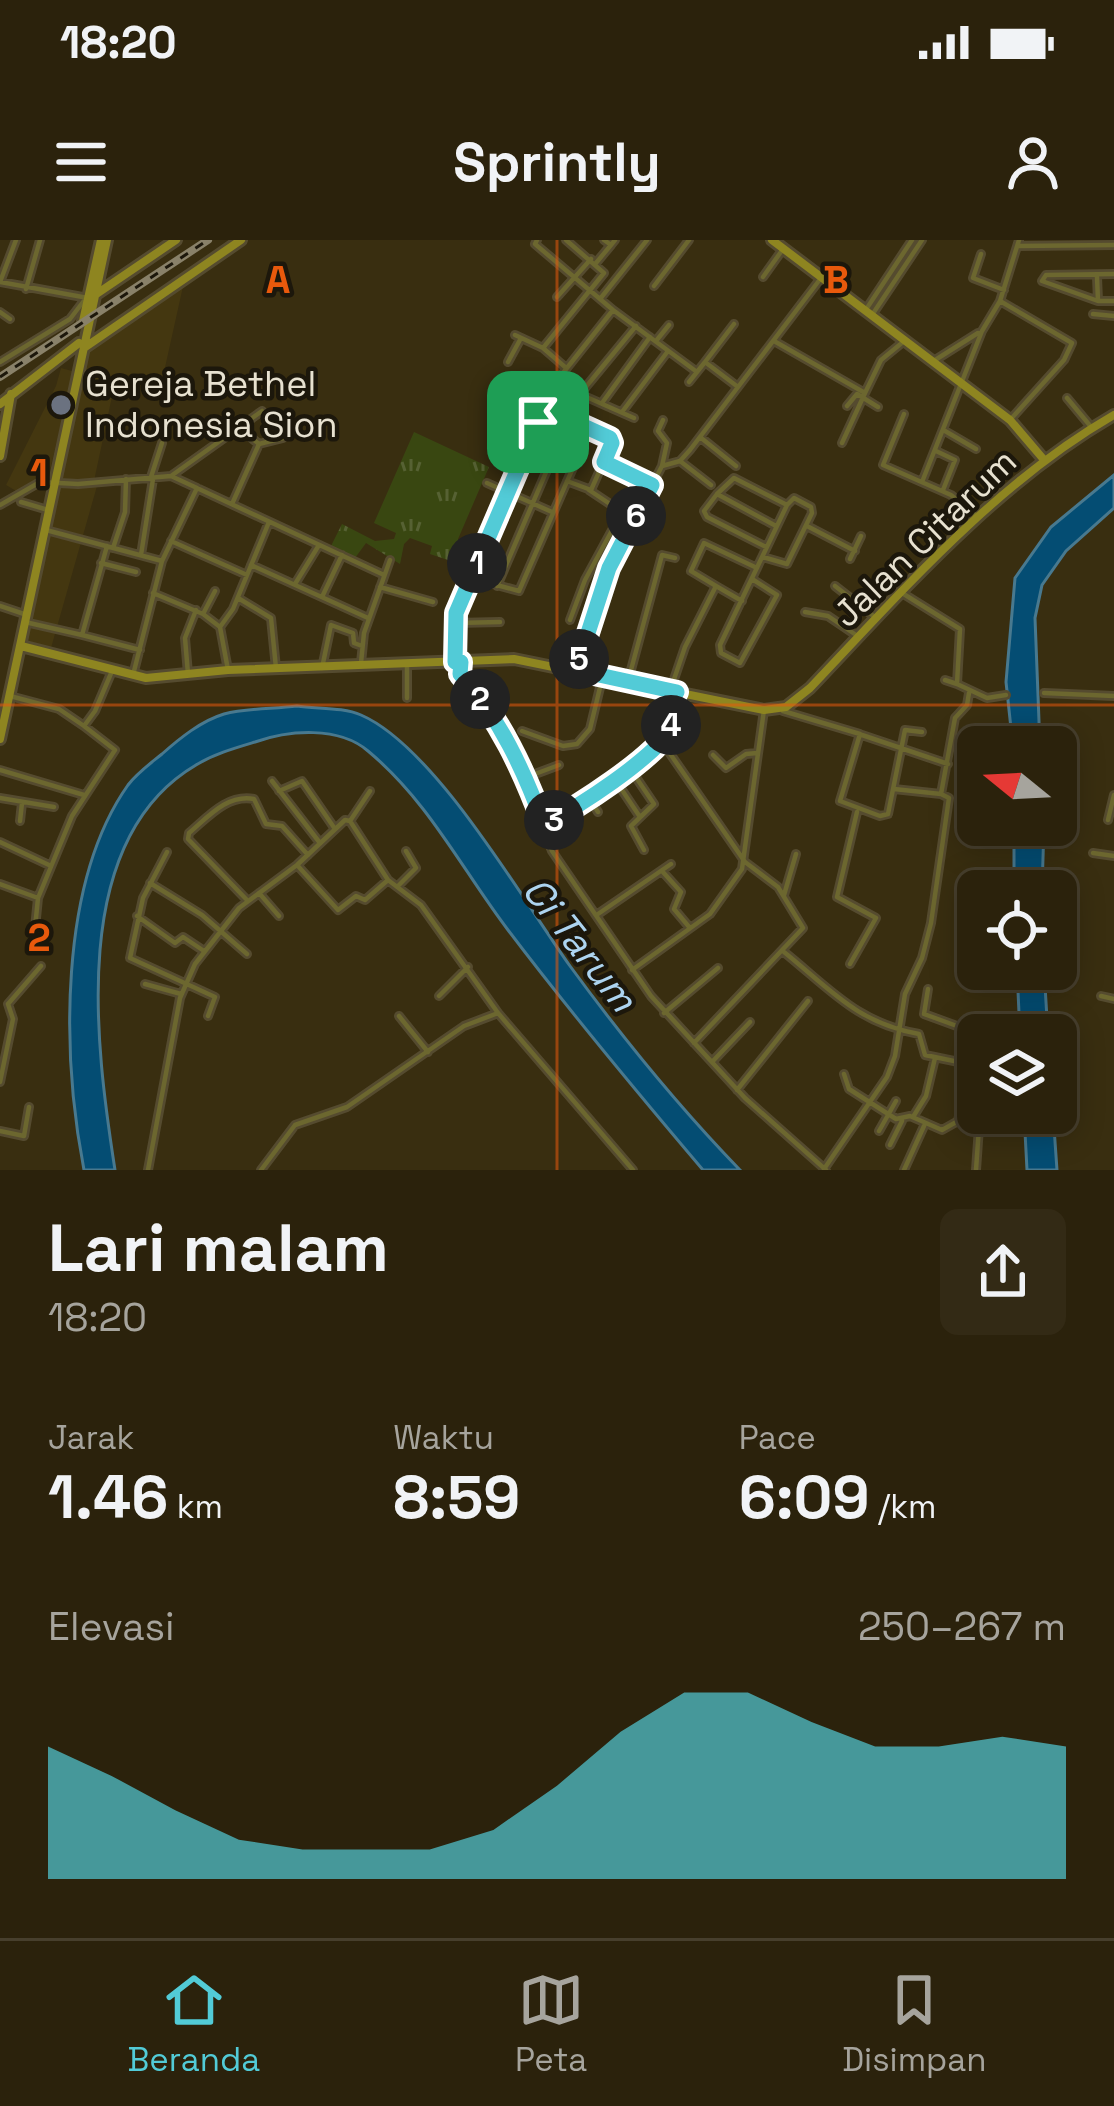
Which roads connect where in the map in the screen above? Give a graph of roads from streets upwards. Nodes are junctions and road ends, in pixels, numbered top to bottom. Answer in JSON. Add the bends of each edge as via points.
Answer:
{"nodes":[{"id":1,"x":16,"y":240,"type":"edge"},
{"id":2,"x":40,"y":240,"type":"edge"},
{"id":3,"x":104,"y":240,"type":"edge"},
{"id":4,"x":176,"y":240,"type":"edge"},
{"id":5,"x":242,"y":240,"type":"edge"},
{"id":6,"x":537,"y":240,"type":"edge"},
{"id":7,"x":566,"y":240,"type":"edge"},
{"id":8,"x":604,"y":240,"type":"edge"},
{"id":9,"x":647,"y":240,"type":"edge"},
{"id":10,"x":689,"y":240,"type":"edge"},
{"id":11,"x":772,"y":240,"type":"edge"},
{"id":12,"x":912,"y":240,"type":"edge"},
{"id":13,"x":922,"y":240,"type":"edge"},
{"id":14,"x":613,"y":243,"type":"edge"},
{"id":15,"x":1018,"y":243,"type":"edge"},
{"id":16,"x":1114,"y":245,"type":"edge"},
{"id":17,"x":782,"y":249,"type":"junction"},
{"id":18,"x":0,"y":250,"type":"edge"},
{"id":19,"x":981,"y":254,"type":"dead end"},
{"id":20,"x":10,"y":256,"type":"junction"},
{"id":21,"x":594,"y":261,"type":"junction"},
{"id":22,"x":1097,"y":274,"type":"junction"},
{"id":23,"x":1114,"y":274,"type":"edge"},
{"id":24,"x":574,"y":277,"type":"junction"},
{"id":25,"x":763,"y":277,"type":"dead end"},
{"id":26,"x":821,"y":278,"type":"junction"},
{"id":27,"x":0,"y":282,"type":"edge"},
{"id":28,"x":654,"y":286,"type":"dead end"},
{"id":29,"x":26,"y":289,"type":"junction"},
{"id":30,"x":1004,"y":290,"type":"junction"},
{"id":31,"x":591,"y":291,"type":"junction"},
{"id":32,"x":90,"y":297,"type":"junction"},
{"id":33,"x":557,"y":297,"type":"dead end"},
{"id":34,"x":600,"y":298,"type":"junction"},
{"id":35,"x":1000,"y":301,"type":"junction"},
{"id":36,"x":1098,"y":301,"type":"junction"},
{"id":37,"x":1114,"y":301,"type":"edge"},
{"id":38,"x":613,"y":310,"type":"junction"},
{"id":39,"x":0,"y":312,"type":"edge"},
{"id":40,"x":868,"y":314,"type":"junction"},
{"id":41,"x":1093,"y":314,"type":"dead end"},
{"id":42,"x":1114,"y":316,"type":"edge"},
{"id":43,"x":10,"y":319,"type":"dead end"},
{"id":44,"x":669,"y":325,"type":"dead end"},
{"id":45,"x":734,"y":325,"type":"dead end"},
{"id":46,"x":87,"y":326,"type":"junction"},
{"id":47,"x":636,"y":326,"type":"junction"},
{"id":48,"x":105,"y":331,"type":"junction"},
{"id":49,"x":982,"y":331,"type":"junction"},
{"id":50,"x":653,"y":339,"type":"junction"},
{"id":51,"x":774,"y":341,"type":"junction"},
{"id":52,"x":903,"y":342,"type":"junction"},
{"id":53,"x":81,"y":346,"type":"junction"},
{"id":54,"x":543,"y":348,"type":"junction"},
{"id":55,"x":668,"y":351,"type":"junction"},
{"id":56,"x":0,"y":362,"type":"edge"},
{"id":57,"x":508,"y":362,"type":"dead end"},
{"id":58,"x":705,"y":362,"type":"junction"},
{"id":59,"x":932,"y":362,"type":"junction"},
{"id":60,"x":52,"y":364,"type":"junction"},
{"id":61,"x":566,"y":367,"type":"junction"},
{"id":62,"x":697,"y":372,"type":"junction"},
{"id":63,"x":75,"y":374,"type":"junction"},
{"id":64,"x":689,"y":382,"type":"dead end"},
{"id":65,"x":555,"y":383,"type":"junction"},
{"id":66,"x":962,"y":385,"type":"junction"},
{"id":67,"x":738,"y":387,"type":"junction"},
{"id":68,"x":11,"y":394,"type":"junction"},
{"id":69,"x":580,"y":394,"type":"junction"},
{"id":70,"x":864,"y":396,"type":"junction"},
{"id":71,"x":1067,"y":398,"type":"dead end"},
{"id":72,"x":602,"y":403,"type":"junction"},
{"id":73,"x":0,"y":404,"type":"edge"},
{"id":74,"x":847,"y":406,"type":"dead end"},
{"id":75,"x":878,"y":407,"type":"dead end"},
{"id":76,"x":544,"y":408,"type":"junction"},
{"id":77,"x":262,"y":411,"type":"dead end"},
{"id":78,"x":622,"y":412,"type":"junction"},
{"id":79,"x":904,"y":414,"type":"dead end"},
{"id":80,"x":1114,"y":415,"type":"edge"},
{"id":81,"x":634,"y":418,"type":"dead end"},
{"id":82,"x":569,"y":419,"type":"junction"},
{"id":83,"x":663,"y":420,"type":"dead end"},
{"id":84,"x":1010,"y":420,"type":"junction"},
{"id":85,"x":3,"y":422,"type":"edge"},
{"id":86,"x":238,"y":427,"type":"junction"},
{"id":87,"x":1092,"y":428,"type":"junction"},
{"id":88,"x":590,"y":429,"type":"junction"},
{"id":89,"x":945,"y":431,"type":"junction"},
{"id":90,"x":700,"y":436,"type":"junction"},
{"id":91,"x":283,"y":438,"type":"dead end"},
{"id":92,"x":162,"y":443,"type":"dead end"},
{"id":93,"x":842,"y":443,"type":"dead end"},
{"id":94,"x":259,"y":444,"type":"junction"},
{"id":95,"x":976,"y":449,"type":"dead end"},
{"id":96,"x":936,"y":451,"type":"junction"},
{"id":97,"x":0,"y":456,"type":"edge"},
{"id":98,"x":554,"y":457,"type":"junction"},
{"id":99,"x":680,"y":461,"type":"junction"},
{"id":100,"x":1046,"y":461,"type":"junction"},
{"id":101,"x":604,"y":462,"type":"junction"},
{"id":102,"x":574,"y":466,"type":"junction"},
{"id":103,"x":662,"y":466,"type":"junction"},
{"id":104,"x":736,"y":466,"type":"dead end"},
{"id":105,"x":171,"y":476,"type":"junction"},
{"id":106,"x":152,"y":478,"type":"junction"},
{"id":107,"x":126,"y":479,"type":"junction"},
{"id":108,"x":567,"y":481,"type":"junction"},
{"id":109,"x":922,"y":482,"type":"junction"},
{"id":110,"x":487,"y":483,"type":"dead end"},
{"id":111,"x":54,"y":484,"type":"junction"},
{"id":112,"x":652,"y":485,"type":"junction"},
{"id":113,"x":711,"y":485,"type":"dead end"},
{"id":114,"x":197,"y":488,"type":"junction"},
{"id":115,"x":589,"y":490,"type":"junction"},
{"id":116,"x":943,"y":490,"type":"junction"},
{"id":117,"x":508,"y":493,"type":"junction"},
{"id":118,"x":633,"y":493,"type":"dead end"},
{"id":119,"x":717,"y":494,"type":"junction"},
{"id":120,"x":21,"y":502,"type":"dead end"},
{"id":121,"x":232,"y":504,"type":"junction"},
{"id":122,"x":533,"y":504,"type":"junction"},
{"id":123,"x":787,"y":505,"type":"junction"},
{"id":124,"x":0,"y":506,"type":"edge"},
{"id":125,"x":48,"y":510,"type":"junction"},
{"id":126,"x":552,"y":512,"type":"junction"},
{"id":127,"x":622,"y":512,"type":"junction"},
{"id":128,"x":978,"y":517,"type":"junction"},
{"id":129,"x":269,"y":522,"type":"junction"},
{"id":130,"x":776,"y":526,"type":"junction"},
{"id":131,"x":807,"y":526,"type":"junction"},
{"id":132,"x":44,"y":530,"type":"junction"},
{"id":133,"x":861,"y":536,"type":"dead end"},
{"id":134,"x":171,"y":541,"type":"junction"},
{"id":135,"x":319,"y":545,"type":"junction"},
{"id":136,"x":463,"y":546,"type":"dead end"},
{"id":137,"x":110,"y":547,"type":"junction"},
{"id":138,"x":767,"y":547,"type":"junction"},
{"id":139,"x":855,"y":551,"type":"junction"},
{"id":140,"x":482,"y":553,"type":"junction"},
{"id":141,"x":141,"y":555,"type":"junction"},
{"id":142,"x":342,"y":556,"type":"junction"},
{"id":143,"x":763,"y":557,"type":"junction"},
{"id":144,"x":675,"y":558,"type":"dead end"},
{"id":145,"x":850,"y":559,"type":"dead end"},
{"id":146,"x":390,"y":560,"type":"dead end"},
{"id":147,"x":162,"y":561,"type":"junction"},
{"id":148,"x":101,"y":563,"type":"junction"},
{"id":149,"x":251,"y":565,"type":"junction"},
{"id":150,"x":758,"y":568,"type":"junction"},
{"id":151,"x":136,"y":572,"type":"dead end"},
{"id":152,"x":384,"y":574,"type":"junction"},
{"id":153,"x":247,"y":575,"type":"junction"},
{"id":154,"x":471,"y":578,"type":"junction"},
{"id":155,"x":752,"y":579,"type":"junction"},
{"id":156,"x":295,"y":584,"type":"junction"},
{"id":157,"x":497,"y":586,"type":"junction"},
{"id":158,"x":716,"y":586,"type":"junction"},
{"id":159,"x":836,"y":586,"type":"dead end"},
{"id":160,"x":380,"y":587,"type":"junction"},
{"id":161,"x":215,"y":591,"type":"dead end"},
{"id":162,"x":153,"y":593,"type":"junction"},
{"id":163,"x":902,"y":593,"type":"junction"},
{"id":164,"x":237,"y":597,"type":"junction"},
{"id":165,"x":322,"y":597,"type":"junction"},
{"id":166,"x":742,"y":601,"type":"junction"},
{"id":167,"x":433,"y":602,"type":"dead end"},
{"id":168,"x":0,"y":606,"type":"edge"},
{"id":169,"x":196,"y":610,"type":"junction"},
{"id":170,"x":805,"y":612,"type":"dead end"},
{"id":171,"x":203,"y":614,"type":"junction"},
{"id":172,"x":26,"y":618,"type":"junction"},
{"id":173,"x":368,"y":618,"type":"junction"},
{"id":174,"x":876,"y":618,"type":"junction"},
{"id":175,"x":570,"y":620,"type":"dead end"},
{"id":176,"x":500,"y":622,"type":"dead end"},
{"id":177,"x":455,"y":623,"type":"junction"},
{"id":178,"x":220,"y":627,"type":"junction"},
{"id":179,"x":82,"y":635,"type":"junction"},
{"id":180,"x":859,"y":637,"type":"junction"},
{"id":181,"x":21,"y":646,"type":"junction"},
{"id":182,"x":362,"y":646,"type":"junction"},
{"id":183,"x":140,"y":650,"type":"junction"},
{"id":184,"x":458,"y":662,"type":"junction"},
{"id":185,"x":407,"y":664,"type":"junction"},
{"id":186,"x":361,"y":667,"type":"junction"},
{"id":187,"x":276,"y":668,"type":"junction"},
{"id":188,"x":322,"y":668,"type":"junction"},
{"id":189,"x":112,"y":670,"type":"junction"},
{"id":190,"x":228,"y":670,"type":"junction"},
{"id":191,"x":576,"y":670,"type":"junction"},
{"id":192,"x":133,"y":675,"type":"junction"},
{"id":193,"x":188,"y":675,"type":"junction"},
{"id":194,"x":603,"y":676,"type":"junction"},
{"id":195,"x":945,"y":680,"type":"dead end"},
{"id":196,"x":628,"y":681,"type":"junction"},
{"id":197,"x":957,"y":684,"type":"junction"},
{"id":198,"x":674,"y":692,"type":"junction"},
{"id":199,"x":969,"y":693,"type":"junction"},
{"id":200,"x":1044,"y":693,"type":"dead end"},
{"id":201,"x":1006,"y":695,"type":"dead end"},
{"id":202,"x":10,"y":696,"type":"junction"},
{"id":203,"x":1114,"y":696,"type":"edge"},
{"id":204,"x":406,"y":698,"type":"dead end"},
{"id":205,"x":764,"y":710,"type":"junction"},
{"id":206,"x":780,"y":710,"type":"junction"},
{"id":207,"x":84,"y":726,"type":"junction"},
{"id":208,"x":522,"y":731,"type":"dead end"},
{"id":209,"x":922,"y":732,"type":"dead end"},
{"id":210,"x":860,"y":734,"type":"junction"},
{"id":211,"x":0,"y":740,"type":"edge"},
{"id":212,"x":662,"y":742,"type":"junction"},
{"id":213,"x":901,"y":751,"type":"junction"},
{"id":214,"x":758,"y":753,"type":"junction"},
{"id":215,"x":713,"y":755,"type":"dead end"},
{"id":216,"x":948,"y":764,"type":"junction"},
{"id":217,"x":559,"y":765,"type":"dead end"},
{"id":218,"x":629,"y":766,"type":"junction"},
{"id":219,"x":0,"y":770,"type":"edge"},
{"id":220,"x":526,"y":777,"type":"junction"},
{"id":221,"x":614,"y":778,"type":"junction"},
{"id":222,"x":272,"y":781,"type":"dead end"},
{"id":223,"x":894,"y":789,"type":"junction"},
{"id":224,"x":279,"y":790,"type":"junction"},
{"id":225,"x":370,"y":791,"type":"dead end"},
{"id":226,"x":940,"y":794,"type":"junction"},
{"id":227,"x":84,"y":795,"type":"junction"},
{"id":228,"x":1114,"y":795,"type":"edge"},
{"id":229,"x":0,"y":798,"type":"edge"},
{"id":230,"x":590,"y":798,"type":"junction"},
{"id":231,"x":22,"y":803,"type":"junction"},
{"id":232,"x":54,"y":807,"type":"dead end"},
{"id":233,"x":858,"y":810,"type":"junction"},
{"id":234,"x":598,"y":812,"type":"dead end"},
{"id":235,"x":640,"y":817,"type":"junction"},
{"id":236,"x":20,"y":820,"type":"dead end"},
{"id":237,"x":1108,"y":820,"type":"dead end"},
{"id":238,"x":350,"y":821,"type":"junction"},
{"id":239,"x":544,"y":825,"type":"junction"},
{"id":240,"x":335,"y":829,"type":"junction"},
{"id":241,"x":0,"y":842,"type":"edge"},
{"id":242,"x":320,"y":843,"type":"junction"},
{"id":243,"x":644,"y":850,"type":"dead end"},
{"id":244,"x":406,"y":851,"type":"dead end"},
{"id":245,"x":166,"y":852,"type":"dead end"},
{"id":246,"x":1093,"y":853,"type":"dead end"},
{"id":247,"x":796,"y":854,"type":"dead end"},
{"id":248,"x":308,"y":855,"type":"junction"},
{"id":249,"x":1114,"y":856,"type":"edge"},
{"id":250,"x":745,"y":862,"type":"junction"},
{"id":251,"x":671,"y":864,"type":"dead end"},
{"id":252,"x":297,"y":865,"type":"junction"},
{"id":253,"x":51,"y":866,"type":"junction"},
{"id":254,"x":662,"y":871,"type":"junction"},
{"id":255,"x":388,"y":880,"type":"junction"},
{"id":256,"x":150,"y":883,"type":"junction"},
{"id":257,"x":0,"y":884,"type":"edge"},
{"id":258,"x":397,"y":887,"type":"junction"},
{"id":259,"x":259,"y":892,"type":"junction"},
{"id":260,"x":784,"y":896,"type":"junction"},
{"id":261,"x":38,"y":898,"type":"junction"},
{"id":262,"x":247,"y":900,"type":"junction"},
{"id":263,"x":598,"y":914,"type":"junction"},
{"id":264,"x":137,"y":916,"type":"junction"},
{"id":265,"x":278,"y":916,"type":"dead end"},
{"id":266,"x":35,"y":928,"type":"dead end"},
{"id":267,"x":220,"y":928,"type":"junction"},
{"id":268,"x":691,"y":929,"type":"junction"},
{"id":269,"x":204,"y":951,"type":"junction"},
{"id":270,"x":784,"y":952,"type":"junction"},
{"id":271,"x":248,"y":954,"type":"dead end"},
{"id":272,"x":850,"y":964,"type":"dead end"},
{"id":273,"x":41,"y":966,"type":"dead end"},
{"id":274,"x":468,"y":967,"type":"junction"},
{"id":275,"x":718,"y":968,"type":"dead end"},
{"id":276,"x":632,"y":970,"type":"junction"},
{"id":277,"x":145,"y":984,"type":"dead end"},
{"id":278,"x":184,"y":985,"type":"junction"},
{"id":279,"x":928,"y":989,"type":"dead end"},
{"id":280,"x":181,"y":994,"type":"junction"},
{"id":281,"x":439,"y":996,"type":"dead end"},
{"id":282,"x":1101,"y":996,"type":"dead end"},
{"id":283,"x":1114,"y":999,"type":"edge"},
{"id":284,"x":808,"y":1001,"type":"dead end"},
{"id":285,"x":0,"y":1002,"type":"edge"},
{"id":286,"x":8,"y":1004,"type":"junction"},
{"id":287,"x":498,"y":1012,"type":"junction"},
{"id":288,"x":664,"y":1013,"type":"junction"},
{"id":289,"x":208,"y":1016,"type":"dead end"},
{"id":290,"x":399,"y":1016,"type":"dead end"},
{"id":291,"x":750,"y":1022,"type":"dead end"},
{"id":292,"x":957,"y":1026,"type":"edge"},
{"id":293,"x":901,"y":1031,"type":"junction"},
{"id":294,"x":694,"y":1043,"type":"junction"},
{"id":295,"x":428,"y":1052,"type":"junction"},
{"id":296,"x":935,"y":1058,"type":"junction"},
{"id":297,"x":712,"y":1062,"type":"junction"},
{"id":298,"x":957,"y":1062,"type":"edge"},
{"id":299,"x":844,"y":1075,"type":"dead end"},
{"id":300,"x":0,"y":1082,"type":"edge"},
{"id":301,"x":737,"y":1090,"type":"junction"},
{"id":302,"x":896,"y":1101,"type":"dead end"},
{"id":303,"x":869,"y":1102,"type":"junction"},
{"id":304,"x":907,"y":1104,"type":"dead end"},
{"id":305,"x":28,"y":1107,"type":"dead end"},
{"id":306,"x":917,"y":1108,"type":"junction"},
{"id":307,"x":889,"y":1115,"type":"junction"},
{"id":308,"x":913,"y":1117,"type":"junction"},
{"id":309,"x":902,"y":1121,"type":"junction"},
{"id":310,"x":957,"y":1122,"type":"edge"},
{"id":311,"x":924,"y":1126,"type":"junction"},
{"id":312,"x":0,"y":1131,"type":"edge"},
{"id":313,"x":879,"y":1131,"type":"dead end"},
{"id":314,"x":979,"y":1134,"type":"edge"},
{"id":315,"x":890,"y":1145,"type":"dead end"},
{"id":316,"x":825,"y":1169,"type":"edge"},
{"id":317,"x":148,"y":1170,"type":"edge"},
{"id":318,"x":261,"y":1170,"type":"edge"},
{"id":319,"x":633,"y":1170,"type":"edge"},
{"id":320,"x":904,"y":1170,"type":"edge"},
{"id":321,"x":976,"y":1170,"type":"edge"}],
"edges":[{"from":1,"to":20,"type":"street"},
{"from":2,"to":29,"type":"street"},
{"from":3,"to":32,"type":"street"},
{"from":4,"to":32,"type":"street"},
{"from":5,"to":48,"type":"street"},
{"from":6,"to":24,"type":"street"},
{"from":7,"to":21,"type":"street"},
{"from":8,"to":14,"type":"street"},
{"from":9,"to":34,"type":"street"},
{"from":10,"to":28,"type":"street"},
{"from":11,"to":17,"type":"street"},
{"from":12,"to":40,"type":"street"},
{"from":13,"to":40,"type":"street"},
{"from":14,"to":21,"type":"street"},
{"from":15,"to":16,"type":"street"},
{"from":15,"to":30,"type":"street"},
{"from":17,"to":25,"type":"street"},
{"from":17,"to":26,"type":"street"},
{"from":18,"to":20,"type":"street"},
{"from":19,"to":30,"type":"street","via":[[973,278]]},
{"from":20,"to":27,"type":"street"},
{"from":21,"to":24,"type":"street"},
{"from":21,"to":31,"type":"street","via":[[604,273]]},
{"from":22,"to":23,"type":"street"},
{"from":22,"to":36,"type":"street"},
{"from":22,"to":36,"type":"street","via":[[1042,281]]},
{"from":24,"to":31,"type":"street"},
{"from":24,"to":33,"type":"street"},
{"from":26,"to":40,"type":"street"},
{"from":26,"to":51,"type":"street"},
{"from":27,"to":29,"type":"street"},
{"from":29,"to":32,"type":"street"},
{"from":30,"to":35,"type":"street"},
{"from":31,"to":34,"type":"street"},
{"from":31,"to":54,"type":"street"},
{"from":32,"to":46,"type":"street"},
{"from":32,"to":53,"type":"street"},
{"from":32,"to":56,"type":"street","via":[[70,319]]},
{"from":34,"to":38,"type":"street"},
{"from":35,"to":49,"type":"street"},
{"from":35,"to":84,"type":"street","via":[[1072,343]]},
{"from":36,"to":37,"type":"street"},
{"from":38,"to":47,"type":"street"},
{"from":38,"to":61,"type":"street"},
{"from":39,"to":43,"type":"street"},
{"from":40,"to":52,"type":"street"},
{"from":41,"to":42,"type":"street"},
{"from":44,"to":50,"type":"street"},
{"from":45,"to":58,"type":"street"},
{"from":46,"to":48,"type":"street"},
{"from":46,"to":53,"type":"street"},
{"from":47,"to":50,"type":"street"},
{"from":47,"to":69,"type":"street"},
{"from":48,"to":53,"type":"street"},
{"from":49,"to":59,"type":"street"},
{"from":49,"to":66,"type":"street"},
{"from":50,"to":55,"type":"street"},
{"from":50,"to":72,"type":"street"},
{"from":51,"to":67,"type":"street"},
{"from":51,"to":70,"type":"street"},
{"from":52,"to":59,"type":"street"},
{"from":52,"to":70,"type":"street","via":[[881,360]]},
{"from":53,"to":60,"type":"street"},
{"from":53,"to":63,"type":"street"},
{"from":54,"to":57,"type":"street","via":[[518,336]]},
{"from":54,"to":61,"type":"street"},
{"from":55,"to":62,"type":"street"},
{"from":55,"to":78,"type":"street"},
{"from":58,"to":62,"type":"street"},
{"from":58,"to":67,"type":"street"},
{"from":59,"to":66,"type":"street"},
{"from":60,"to":63,"type":"street"},
{"from":60,"to":68,"type":"street"},
{"from":61,"to":65,"type":"street"},
{"from":62,"to":64,"type":"street"},
{"from":63,"to":111,"type":"street"},
{"from":65,"to":69,"type":"street"},
{"from":65,"to":76,"type":"street"},
{"from":66,"to":84,"type":"street"},
{"from":66,"to":89,"type":"street"},
{"from":67,"to":90,"type":"street"},
{"from":68,"to":73,"type":"street"},
{"from":68,"to":85,"type":"street"},
{"from":69,"to":72,"type":"street"},
{"from":69,"to":82,"type":"street"},
{"from":70,"to":74,"type":"street","via":[[855,394]]},
{"from":70,"to":75,"type":"street"},
{"from":70,"to":93,"type":"street"},
{"from":71,"to":87,"type":"street"},
{"from":72,"to":78,"type":"street"},
{"from":76,"to":82,"type":"street"},
{"from":76,"to":117,"type":"street"},
{"from":77,"to":86,"type":"street"},
{"from":78,"to":81,"type":"street"},
{"from":79,"to":109,"type":"street","via":[[884,465]]},
{"from":80,"to":87,"type":"street","name":"Jalan Citarum"},
{"from":82,"to":88,"type":"street"},
{"from":82,"to":98,"type":"street"},
{"from":83,"to":103,"type":"street"},
{"from":84,"to":100,"type":"street"},
{"from":85,"to":97,"type":"street"},
{"from":86,"to":94,"type":"street"},
{"from":86,"to":105,"type":"street"},
{"from":87,"to":100,"type":"street","name":"Jalan Citarum"},
{"from":88,"to":101,"type":"street","via":[[612,440]]},
{"from":88,"to":102,"type":"street"},
{"from":89,"to":95,"type":"street"},
{"from":89,"to":96,"type":"street"},
{"from":90,"to":99,"type":"street"},
{"from":90,"to":104,"type":"street"},
{"from":91,"to":94,"type":"street"},
{"from":92,"to":106,"type":"street"},
{"from":94,"to":121,"type":"street"},
{"from":96,"to":109,"type":"street"},
{"from":96,"to":116,"type":"street","via":[[955,460]]},
{"from":98,"to":102,"type":"street"},
{"from":98,"to":122,"type":"street"},
{"from":99,"to":103,"type":"street"},
{"from":99,"to":113,"type":"street"},
{"from":100,"to":128,"type":"street","name":"Jalan Citarum"},
{"from":101,"to":112,"type":"street"},
{"from":101,"to":115,"type":"street"},
{"from":102,"to":108,"type":"street"},
{"from":103,"to":112,"type":"street"},
{"from":105,"to":106,"type":"street"},
{"from":105,"to":114,"type":"street"},
{"from":106,"to":107,"type":"street"},
{"from":106,"to":141,"type":"street"},
{"from":107,"to":111,"type":"street"},
{"from":107,"to":137,"type":"street","via":[[125,512]]},
{"from":108,"to":115,"type":"street"},
{"from":108,"to":126,"type":"street"},
{"from":109,"to":116,"type":"street"},
{"from":110,"to":117,"type":"street"},
{"from":111,"to":124,"type":"street","via":[[32,485]]},
{"from":111,"to":125,"type":"street"},
{"from":112,"to":191,"type":"street","via":[[609,568]]},
{"from":114,"to":121,"type":"street"},
{"from":114,"to":134,"type":"street"},
{"from":115,"to":127,"type":"street"},
{"from":116,"to":128,"type":"street"},
{"from":117,"to":122,"type":"street"},
{"from":117,"to":140,"type":"street"},
{"from":118,"to":127,"type":"street"},
{"from":119,"to":123,"type":"street","via":[[734,478]]},
{"from":119,"to":130,"type":"street"},
{"from":119,"to":138,"type":"street","via":[[704,515]]},
{"from":120,"to":125,"type":"street"},
{"from":121,"to":129,"type":"street"},
{"from":122,"to":126,"type":"street"},
{"from":122,"to":157,"type":"street"},
{"from":123,"to":130,"type":"street"},
{"from":123,"to":131,"type":"street","via":[[794,498],[812,507]]},
{"from":125,"to":132,"type":"street"},
{"from":126,"to":157,"type":"street","via":[[523,592]]},
{"from":127,"to":175,"type":"street"},
{"from":128,"to":163,"type":"street","name":"Jalan Citarum"},
{"from":129,"to":135,"type":"street"},
{"from":129,"to":149,"type":"street"},
{"from":130,"to":138,"type":"street"},
{"from":131,"to":139,"type":"street"},
{"from":131,"to":143,"type":"street","via":[[787,564]]},
{"from":132,"to":137,"type":"street"},
{"from":132,"to":172,"type":"street"},
{"from":133,"to":139,"type":"street"},
{"from":134,"to":147,"type":"street"},
{"from":134,"to":153,"type":"street"},
{"from":135,"to":142,"type":"street"},
{"from":135,"to":156,"type":"street"},
{"from":136,"to":140,"type":"street"},
{"from":137,"to":141,"type":"street"},
{"from":137,"to":148,"type":"street"},
{"from":138,"to":143,"type":"street"},
{"from":139,"to":145,"type":"street"},
{"from":140,"to":154,"type":"street"},
{"from":141,"to":147,"type":"street"},
{"from":142,"to":152,"type":"street"},
{"from":142,"to":165,"type":"street"},
{"from":143,"to":150,"type":"street"},
{"from":144,"to":196,"type":"street","via":[[662,555]]},
{"from":146,"to":152,"type":"street"},
{"from":147,"to":162,"type":"street"},
{"from":148,"to":151,"type":"street"},
{"from":148,"to":179,"type":"street"},
{"from":149,"to":153,"type":"street"},
{"from":149,"to":156,"type":"street"},
{"from":150,"to":155,"type":"street"},
{"from":150,"to":158,"type":"street","via":[[704,543],[691,572]]},
{"from":152,"to":160,"type":"street"},
{"from":153,"to":164,"type":"street"},
{"from":154,"to":157,"type":"street"},
{"from":154,"to":177,"type":"street"},
{"from":155,"to":166,"type":"street"},
{"from":155,"to":166,"type":"street","via":[[776,598],[740,663],[718,649]]},
{"from":156,"to":165,"type":"street"},
{"from":158,"to":166,"type":"street"},
{"from":158,"to":198,"type":"street","via":[[685,647]]},
{"from":159,"to":174,"type":"street"},
{"from":160,"to":167,"type":"street"},
{"from":160,"to":173,"type":"street"},
{"from":161,"to":171,"type":"street"},
{"from":162,"to":169,"type":"street"},
{"from":162,"to":183,"type":"street"},
{"from":163,"to":174,"type":"street","name":"Jalan Citarum"},
{"from":163,"to":197,"type":"street","via":[[961,629]]},
{"from":164,"to":178,"type":"street"},
{"from":164,"to":187,"type":"street","via":[[272,618]]},
{"from":165,"to":173,"type":"street"},
{"from":168,"to":172,"type":"street"},
{"from":169,"to":171,"type":"street"},
{"from":169,"to":193,"type":"street","via":[[185,638]]},
{"from":170,"to":180,"type":"street"},
{"from":171,"to":178,"type":"street"},
{"from":172,"to":179,"type":"street"},
{"from":172,"to":181,"type":"street"},
{"from":173,"to":182,"type":"street"},
{"from":174,"to":180,"type":"street","name":"Jalan Citarum"},
{"from":176,"to":177,"type":"street"},
{"from":177,"to":184,"type":"street"},
{"from":178,"to":190,"type":"street"},
{"from":179,"to":183,"type":"street"},
{"from":180,"to":206,"type":"street","name":"Jalan Citarum"},
{"from":181,"to":189,"type":"street"},
{"from":181,"to":202,"type":"street"},
{"from":182,"to":186,"type":"street"},
{"from":182,"to":188,"type":"street","via":[[331,625]]},
{"from":183,"to":192,"type":"street"},
{"from":184,"to":185,"type":"street"},
{"from":184,"to":191,"type":"street","via":[[514,659]]},
{"from":184,"to":220,"type":"street"},
{"from":185,"to":186,"type":"street"},
{"from":185,"to":204,"type":"street"},
{"from":186,"to":188,"type":"street"},
{"from":187,"to":188,"type":"street"},
{"from":187,"to":190,"type":"street"},
{"from":189,"to":192,"type":"street"},
{"from":189,"to":207,"type":"street"},
{"from":190,"to":193,"type":"street"},
{"from":191,"to":194,"type":"street"},
{"from":192,"to":193,"type":"street"},
{"from":194,"to":196,"type":"street"},
{"from":194,"to":208,"type":"street","via":[[590,729],[577,744]]},
{"from":195,"to":197,"type":"street"},
{"from":196,"to":198,"type":"street"},
{"from":197,"to":199,"type":"street"},
{"from":198,"to":205,"type":"street"},
{"from":198,"to":212,"type":"street","via":[[665,712],[672,729]]},
{"from":199,"to":201,"type":"street"},
{"from":199,"to":216,"type":"street","via":[[955,718]]},
{"from":200,"to":203,"type":"street"},
{"from":202,"to":207,"type":"street","via":[[59,709]]},
{"from":202,"to":211,"type":"street"},
{"from":205,"to":206,"type":"street"},
{"from":205,"to":214,"type":"street"},
{"from":206,"to":210,"type":"street"},
{"from":207,"to":227,"type":"street","via":[[115,750]]},
{"from":209,"to":213,"type":"street","via":[[905,730]]},
{"from":210,"to":213,"type":"street"},
{"from":210,"to":233,"type":"street","via":[[839,794]]},
{"from":212,"to":218,"type":"street"},
{"from":212,"to":250,"type":"street"},
{"from":213,"to":216,"type":"street"},
{"from":213,"to":223,"type":"street"},
{"from":214,"to":215,"type":"street","via":[[726,768]]},
{"from":214,"to":250,"type":"street"},
{"from":216,"to":226,"type":"street"},
{"from":217,"to":220,"type":"street"},
{"from":218,"to":221,"type":"street"},
{"from":218,"to":235,"type":"street","via":[[654,804]]},
{"from":219,"to":227,"type":"street"},
{"from":220,"to":239,"type":"street"},
{"from":221,"to":230,"type":"street"},
{"from":221,"to":235,"type":"street"},
{"from":222,"to":224,"type":"street"},
{"from":223,"to":226,"type":"street"},
{"from":223,"to":233,"type":"street","via":[[884,816]]},
{"from":224,"to":240,"type":"street","via":[[302,781]]},
{"from":224,"to":242,"type":"street"},
{"from":225,"to":238,"type":"street"},
{"from":226,"to":293,"type":"street","via":[[949,798],[934,904]]},
{"from":227,"to":253,"type":"street"},
{"from":228,"to":237,"type":"street"},
{"from":229,"to":231,"type":"street"},
{"from":230,"to":234,"type":"street"},
{"from":230,"to":239,"type":"street"},
{"from":231,"to":232,"type":"street"},
{"from":231,"to":236,"type":"street"},
{"from":233,"to":272,"type":"street","via":[[837,897],[876,918]]},
{"from":235,"to":243,"type":"street","via":[[631,826]]},
{"from":238,"to":240,"type":"street"},
{"from":238,"to":255,"type":"street"},
{"from":239,"to":263,"type":"street","via":[[559,862]]},
{"from":240,"to":242,"type":"street"},
{"from":241,"to":253,"type":"street"},
{"from":242,"to":248,"type":"street"},
{"from":244,"to":258,"type":"street","via":[[416,868]]},
{"from":245,"to":256,"type":"street"},
{"from":246,"to":249,"type":"street"},
{"from":247,"to":260,"type":"street"},
{"from":248,"to":252,"type":"street"},
{"from":248,"to":262,"type":"street","via":[[283,826],[266,824],[254,799],[220,807],[188,838]]},
{"from":250,"to":260,"type":"street"},
{"from":250,"to":268,"type":"street"},
{"from":251,"to":254,"type":"street"},
{"from":252,"to":255,"type":"street","via":[[338,910]]},
{"from":252,"to":259,"type":"street"},
{"from":253,"to":261,"type":"street"},
{"from":254,"to":263,"type":"street"},
{"from":254,"to":268,"type":"street","via":[[681,892],[674,909]]},
{"from":255,"to":258,"type":"street"},
{"from":256,"to":264,"type":"street"},
{"from":256,"to":267,"type":"street"},
{"from":257,"to":261,"type":"street"},
{"from":258,"to":274,"type":"street","via":[[421,905]]},
{"from":259,"to":262,"type":"street"},
{"from":259,"to":265,"type":"street"},
{"from":260,"to":270,"type":"street","via":[[802,928]]},
{"from":261,"to":266,"type":"street"},
{"from":262,"to":267,"type":"street"},
{"from":263,"to":276,"type":"street"},
{"from":264,"to":269,"type":"street","via":[[175,943],[183,937]]},
{"from":264,"to":278,"type":"street","via":[[132,962]]},
{"from":267,"to":269,"type":"street"},
{"from":267,"to":271,"type":"street"},
{"from":268,"to":276,"type":"street"},
{"from":269,"to":278,"type":"street"},
{"from":270,"to":293,"type":"street","via":[[855,1012]]},
{"from":270,"to":294,"type":"street"},
{"from":273,"to":286,"type":"street"},
{"from":274,"to":281,"type":"street"},
{"from":274,"to":287,"type":"street"},
{"from":275,"to":288,"type":"street"},
{"from":276,"to":288,"type":"street"},
{"from":277,"to":280,"type":"street"},
{"from":278,"to":280,"type":"street"},
{"from":278,"to":289,"type":"street","via":[[216,998]]},
{"from":279,"to":292,"type":"street","via":[[924,1014]]},
{"from":280,"to":317,"type":"street"},
{"from":282,"to":283,"type":"street"},
{"from":284,"to":301,"type":"street"},
{"from":285,"to":286,"type":"street"},
{"from":286,"to":300,"type":"street","via":[[14,1019]]},
{"from":287,"to":295,"type":"street"},
{"from":287,"to":319,"type":"street"},
{"from":288,"to":294,"type":"street"},
{"from":290,"to":295,"type":"street"},
{"from":291,"to":297,"type":"street"},
{"from":293,"to":296,"type":"street","via":[[922,1036],[921,1052]]},
{"from":293,"to":303,"type":"street"},
{"from":294,"to":297,"type":"street"},
{"from":295,"to":318,"type":"street","via":[[352,1103],[296,1125]]},
{"from":296,"to":298,"type":"street"},
{"from":296,"to":306,"type":"street"},
{"from":297,"to":301,"type":"street"},
{"from":299,"to":303,"type":"street"},
{"from":301,"to":316,"type":"street"},
{"from":302,"to":307,"type":"street"},
{"from":303,"to":307,"type":"street"},
{"from":303,"to":316,"type":"street"},
{"from":304,"to":306,"type":"street"},
{"from":305,"to":312,"type":"street","via":[[24,1136]]},
{"from":306,"to":308,"type":"street"},
{"from":307,"to":309,"type":"street"},
{"from":307,"to":313,"type":"street"},
{"from":308,"to":309,"type":"street"},
{"from":308,"to":311,"type":"street"},
{"from":309,"to":315,"type":"street"},
{"from":310,"to":311,"type":"street"},
{"from":311,"to":320,"type":"street"},
{"from":314,"to":321,"type":"street"}]}
